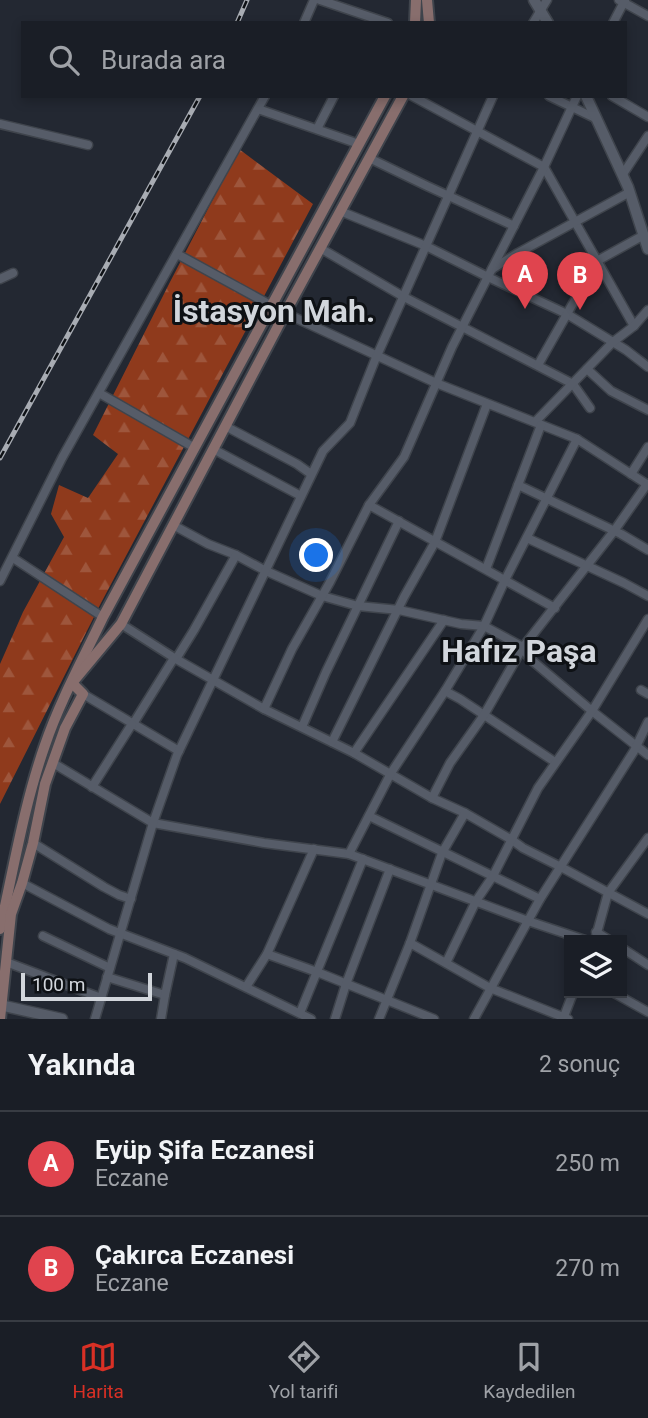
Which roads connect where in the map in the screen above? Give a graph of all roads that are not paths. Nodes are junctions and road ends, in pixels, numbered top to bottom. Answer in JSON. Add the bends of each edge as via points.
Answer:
{"nodes":[{"id":1,"x":314,"y":0,"type":"edge"},
{"id":2,"x":320,"y":0,"type":"edge"},
{"id":3,"x":416,"y":0,"type":"edge"},
{"id":4,"x":427,"y":0,"type":"edge"},
{"id":5,"x":534,"y":0,"type":"edge"},
{"id":6,"x":547,"y":0,"type":"edge"},
{"id":7,"x":623,"y":1,"type":"edge"},
{"id":8,"x":540,"y":10,"type":"junction"},
{"id":9,"x":648,"y":16,"type":"edge"},
{"id":10,"x":305,"y":21,"type":"edge"},
{"id":11,"x":380,"y":21,"type":"edge"},
{"id":12,"x":415,"y":21,"type":"edge"},
{"id":13,"x":429,"y":21,"type":"edge"},
{"id":14,"x":534,"y":21,"type":"edge"},
{"id":15,"x":547,"y":21,"type":"edge"},
{"id":16,"x":614,"y":21,"type":"edge"},
{"id":17,"x":264,"y":98,"type":"edge"},
{"id":18,"x":333,"y":98,"type":"edge"},
{"id":19,"x":384,"y":98,"type":"edge"},
{"id":20,"x":402,"y":98,"type":"edge"},
{"id":21,"x":416,"y":98,"type":"edge"},
{"id":22,"x":493,"y":98,"type":"edge"},
{"id":23,"x":553,"y":98,"type":"edge"},
{"id":24,"x":576,"y":98,"type":"edge"},
{"id":25,"x":587,"y":98,"type":"edge"},
{"id":26,"x":615,"y":98,"type":"edge"},
{"id":27,"x":572,"y":107,"type":"junction"},
{"id":28,"x":258,"y":109,"type":"junction"},
{"id":29,"x":648,"y":117,"type":"edge"},
{"id":30,"x":598,"y":119,"type":"junction"},
{"id":31,"x":0,"y":124,"type":"edge"},
{"id":32,"x":317,"y":129,"type":"junction"},
{"id":33,"x":478,"y":131,"type":"junction"},
{"id":34,"x":648,"y":136,"type":"edge"},
{"id":35,"x":359,"y":144,"type":"junction"},
{"id":36,"x":88,"y":145,"type":"dead end"},
{"id":37,"x":369,"y":158,"type":"junction"},
{"id":38,"x":544,"y":167,"type":"junction"},
{"id":39,"x":623,"y":174,"type":"junction"},
{"id":40,"x":630,"y":192,"type":"junction"},
{"id":41,"x":449,"y":195,"type":"junction"},
{"id":42,"x":340,"y":211,"type":"junction"},
{"id":43,"x":575,"y":222,"type":"junction"},
{"id":44,"x":514,"y":226,"type":"junction"},
{"id":45,"x":643,"y":235,"type":"junction"},
{"id":46,"x":426,"y":246,"type":"junction"},
{"id":47,"x":320,"y":248,"type":"junction"},
{"id":48,"x":648,"y":248,"type":"edge"},
{"id":49,"x":177,"y":254,"type":"junction"},
{"id":50,"x":597,"y":261,"type":"junction"},
{"id":51,"x":13,"y":273,"type":"dead end"},
{"id":52,"x":489,"y":273,"type":"junction"},
{"id":53,"x":0,"y":279,"type":"edge"},
{"id":54,"x":404,"y":297,"type":"junction"},
{"id":55,"x":272,"y":306,"type":"junction"},
{"id":56,"x":648,"y":310,"type":"edge"},
{"id":57,"x":285,"y":313,"type":"junction"},
{"id":58,"x":567,"y":314,"type":"junction"},
{"id":59,"x":634,"y":326,"type":"junction"},
{"id":60,"x":462,"y":327,"type":"junction"},
{"id":61,"x":612,"y":342,"type":"junction"},
{"id":62,"x":377,"y":355,"type":"junction"},
{"id":63,"x":538,"y":365,"type":"junction"},
{"id":64,"x":648,"y":367,"type":"edge"},
{"id":65,"x":587,"y":369,"type":"junction"},
{"id":66,"x":436,"y":383,"type":"junction"},
{"id":67,"x":573,"y":384,"type":"junction"},
{"id":68,"x":99,"y":393,"type":"junction"},
{"id":69,"x":487,"y":404,"type":"junction"},
{"id":70,"x":590,"y":408,"type":"dead end"},
{"id":71,"x":648,"y":410,"type":"edge"},
{"id":72,"x":538,"y":424,"type":"junction"},
{"id":73,"x":225,"y":426,"type":"junction"},
{"id":74,"x":577,"y":439,"type":"junction"},
{"id":75,"x":648,"y":447,"type":"edge"},
{"id":76,"x":195,"y":448,"type":"junction"},
{"id":77,"x":213,"y":449,"type":"junction"},
{"id":78,"x":311,"y":474,"type":"junction"},
{"id":79,"x":631,"y":474,"type":"junction"},
{"id":80,"x":518,"y":485,"type":"junction"},
{"id":81,"x":648,"y":485,"type":"edge"},
{"id":82,"x":301,"y":496,"type":"junction"},
{"id":83,"x":547,"y":499,"type":"junction"},
{"id":84,"x":369,"y":505,"type":"junction"},
{"id":85,"x":399,"y":521,"type":"junction"},
{"id":86,"x":173,"y":525,"type":"junction"},
{"id":87,"x":614,"y":531,"type":"junction"},
{"id":88,"x":527,"y":538,"type":"junction"},
{"id":89,"x":435,"y":542,"type":"junction"},
{"id":90,"x":648,"y":550,"type":"edge"},
{"id":91,"x":236,"y":555,"type":"junction"},
{"id":92,"x":13,"y":558,"type":"junction"},
{"id":93,"x":586,"y":567,"type":"junction"},
{"id":94,"x":486,"y":569,"type":"junction"},
{"id":95,"x":266,"y":571,"type":"junction"},
{"id":96,"x":505,"y":580,"type":"junction"},
{"id":97,"x":0,"y":581,"type":"edge"},
{"id":98,"x":322,"y":596,"type":"junction"},
{"id":99,"x":648,"y":596,"type":"edge"},
{"id":100,"x":358,"y":606,"type":"junction"},
{"id":101,"x":555,"y":608,"type":"junction"},
{"id":102,"x":399,"y":610,"type":"junction"},
{"id":103,"x":103,"y":617,"type":"junction"},
{"id":104,"x":648,"y":619,"type":"edge"},
{"id":105,"x":444,"y":620,"type":"junction"},
{"id":106,"x":121,"y":624,"type":"junction"},
{"id":107,"x":484,"y":625,"type":"junction"},
{"id":108,"x":523,"y":647,"type":"junction"},
{"id":109,"x":175,"y":659,"type":"junction"},
{"id":110,"x":212,"y":680,"type":"junction"},
{"id":111,"x":446,"y":691,"type":"junction"},
{"id":112,"x":83,"y":694,"type":"junction"},
{"id":113,"x":264,"y":709,"type":"junction"},
{"id":114,"x":592,"y":711,"type":"junction"},
{"id":115,"x":484,"y":715,"type":"junction"},
{"id":116,"x":648,"y":722,"type":"edge"},
{"id":117,"x":133,"y":724,"type":"junction"},
{"id":118,"x":302,"y":727,"type":"junction"},
{"id":119,"x":332,"y":742,"type":"junction"},
{"id":120,"x":635,"y":745,"type":"junction"},
{"id":121,"x":179,"y":751,"type":"junction"},
{"id":122,"x":354,"y":752,"type":"junction"},
{"id":123,"x":648,"y":755,"type":"edge"},
{"id":124,"x":555,"y":762,"type":"junction"},
{"id":125,"x":53,"y":763,"type":"junction"},
{"id":126,"x":391,"y":773,"type":"junction"},
{"id":127,"x":92,"y":787,"type":"junction"},
{"id":128,"x":432,"y":798,"type":"junction"},
{"id":129,"x":465,"y":813,"type":"junction"},
{"id":130,"x":369,"y":816,"type":"junction"},
{"id":131,"x":153,"y":823,"type":"junction"},
{"id":132,"x":648,"y":838,"type":"edge"},
{"id":133,"x":512,"y":840,"type":"junction"},
{"id":134,"x":33,"y":842,"type":"junction"},
{"id":135,"x":314,"y":849,"type":"junction"},
{"id":136,"x":442,"y":853,"type":"junction"},
{"id":137,"x":349,"y":854,"type":"junction"},
{"id":138,"x":363,"y":859,"type":"junction"},
{"id":139,"x":559,"y":866,"type":"junction"},
{"id":140,"x":390,"y":869,"type":"junction"},
{"id":141,"x":493,"y":876,"type":"junction"},
{"id":142,"x":22,"y":883,"type":"junction"},
{"id":143,"x":430,"y":884,"type":"junction"},
{"id":144,"x":608,"y":893,"type":"junction"},
{"id":145,"x":131,"y":899,"type":"junction"},
{"id":146,"x":540,"y":899,"type":"junction"},
{"id":147,"x":476,"y":901,"type":"junction"},
{"id":148,"x":648,"y":914,"type":"edge"},
{"id":149,"x":528,"y":921,"type":"junction"},
{"id":150,"x":0,"y":929,"type":"edge"},
{"id":151,"x":120,"y":934,"type":"junction"},
{"id":152,"x":570,"y":935,"type":"edge"},
{"id":153,"x":595,"y":935,"type":"edge"},
{"id":154,"x":43,"y":936,"type":"dead end"},
{"id":155,"x":410,"y":943,"type":"junction"},
{"id":156,"x":627,"y":951,"type":"edge"},
{"id":157,"x":174,"y":954,"type":"junction"},
{"id":158,"x":267,"y":954,"type":"junction"},
{"id":159,"x":6,"y":962,"type":"junction"},
{"id":160,"x":446,"y":963,"type":"junction"},
{"id":161,"x":648,"y":965,"type":"edge"},
{"id":162,"x":108,"y":972,"type":"junction"},
{"id":163,"x":317,"y":972,"type":"junction"},
{"id":164,"x":346,"y":984,"type":"junction"},
{"id":165,"x":246,"y":987,"type":"junction"},
{"id":166,"x":490,"y":988,"type":"junction"},
{"id":167,"x":164,"y":995,"type":"junction"},
{"id":168,"x":101,"y":998,"type":"junction"},
{"id":169,"x":571,"y":998,"type":"edge"},
{"id":170,"x":623,"y":998,"type":"edge"},
{"id":171,"x":386,"y":1000,"type":"junction"},
{"id":172,"x":5,"y":1005,"type":"edge"},
{"id":173,"x":648,"y":1012,"type":"edge"},
{"id":174,"x":300,"y":1013,"type":"junction"},
{"id":175,"x":565,"y":1018,"type":"edge"},
{"id":176,"x":0,"y":1019,"type":"edge"},
{"id":177,"x":12,"y":1019,"type":"edge"},
{"id":178,"x":62,"y":1019,"type":"edge"},
{"id":179,"x":95,"y":1019,"type":"edge"},
{"id":180,"x":161,"y":1019,"type":"edge"},
{"id":181,"x":312,"y":1019,"type":"edge"},
{"id":182,"x":335,"y":1019,"type":"edge"},
{"id":183,"x":379,"y":1019,"type":"edge"},
{"id":184,"x":433,"y":1019,"type":"edge"},
{"id":185,"x":474,"y":1019,"type":"edge"}],
"edges":[{"from":1,"to":10,"type":"street"},
{"from":2,"to":11,"type":"street"},
{"from":3,"to":12,"type":"main road"},
{"from":4,"to":13,"type":"main road"},
{"from":5,"to":8,"type":"street"},
{"from":6,"to":8,"type":"street"},
{"from":7,"to":9,"type":"street"},
{"from":7,"to":16,"type":"street"},
{"from":8,"to":14,"type":"street"},
{"from":8,"to":15,"type":"street"},
{"from":17,"to":28,"type":"street"},
{"from":18,"to":32,"type":"street"},
{"from":19,"to":35,"type":"main road"},
{"from":20,"to":37,"type":"main road"},
{"from":21,"to":33,"type":"street"},
{"from":22,"to":33,"type":"street"},
{"from":23,"to":27,"type":"street"},
{"from":24,"to":27,"type":"street"},
{"from":25,"to":30,"type":"street"},
{"from":26,"to":29,"type":"street"},
{"from":27,"to":30,"type":"street"},
{"from":27,"to":38,"type":"street"},
{"from":28,"to":32,"type":"street"},
{"from":28,"to":49,"type":"street"},
{"from":30,"to":39,"type":"street"},
{"from":31,"to":36,"type":"street"},
{"from":32,"to":35,"type":"street"},
{"from":33,"to":38,"type":"street"},
{"from":33,"to":41,"type":"street"},
{"from":34,"to":39,"type":"street"},
{"from":35,"to":55,"type":"main road"},
{"from":37,"to":41,"type":"street"},
{"from":37,"to":42,"type":"main road"},
{"from":38,"to":43,"type":"street"},
{"from":38,"to":44,"type":"street"},
{"from":39,"to":40,"type":"street"},
{"from":40,"to":43,"type":"street"},
{"from":40,"to":45,"type":"street"},
{"from":41,"to":44,"type":"street"},
{"from":41,"to":46,"type":"street"},
{"from":42,"to":46,"type":"street"},
{"from":42,"to":47,"type":"main road"},
{"from":43,"to":50,"type":"street"},
{"from":43,"to":52,"type":"street"},
{"from":44,"to":52,"type":"street"},
{"from":45,"to":48,"type":"street"},
{"from":45,"to":50,"type":"street"},
{"from":46,"to":52,"type":"street"},
{"from":46,"to":54,"type":"street"},
{"from":47,"to":54,"type":"street"},
{"from":47,"to":57,"type":"main road"},
{"from":49,"to":55,"type":"street"},
{"from":49,"to":68,"type":"street"},
{"from":50,"to":58,"type":"street"},
{"from":50,"to":59,"type":"street"},
{"from":51,"to":53,"type":"street"},
{"from":52,"to":58,"type":"street"},
{"from":52,"to":60,"type":"street"},
{"from":54,"to":60,"type":"street"},
{"from":54,"to":62,"type":"street"},
{"from":55,"to":57,"type":"street"},
{"from":55,"to":76,"type":"main road"},
{"from":56,"to":59,"type":"street"},
{"from":57,"to":62,"type":"street"},
{"from":57,"to":73,"type":"main road"},
{"from":58,"to":61,"type":"street"},
{"from":58,"to":63,"type":"street"},
{"from":59,"to":61,"type":"street"},
{"from":60,"to":63,"type":"street"},
{"from":60,"to":66,"type":"street"},
{"from":61,"to":64,"type":"street"},
{"from":61,"to":65,"type":"street"},
{"from":62,"to":66,"type":"street"},
{"from":62,"to":78,"type":"street","via":[[350,423],[323,451]]},
{"from":63,"to":67,"type":"street"},
{"from":65,"to":67,"type":"street"},
{"from":65,"to":71,"type":"street","via":[[611,391]]},
{"from":66,"to":69,"type":"street"},
{"from":66,"to":84,"type":"street","via":[[404,457]]},
{"from":67,"to":70,"type":"street"},
{"from":67,"to":72,"type":"street"},
{"from":68,"to":76,"type":"street"},
{"from":68,"to":92,"type":"street"},
{"from":69,"to":72,"type":"street"},
{"from":69,"to":89,"type":"street"},
{"from":72,"to":74,"type":"street"},
{"from":72,"to":80,"type":"street"},
{"from":73,"to":77,"type":"main road"},
{"from":73,"to":78,"type":"street"},
{"from":74,"to":79,"type":"street"},
{"from":74,"to":83,"type":"street"},
{"from":75,"to":79,"type":"street"},
{"from":76,"to":103,"type":"main road"},
{"from":77,"to":82,"type":"street"},
{"from":77,"to":86,"type":"main road"},
{"from":78,"to":82,"type":"street"},
{"from":79,"to":81,"type":"street"},
{"from":80,"to":83,"type":"street"},
{"from":80,"to":94,"type":"street"},
{"from":81,"to":87,"type":"street"},
{"from":82,"to":95,"type":"street"},
{"from":83,"to":87,"type":"street"},
{"from":83,"to":88,"type":"street"},
{"from":84,"to":85,"type":"street"},
{"from":84,"to":98,"type":"street"},
{"from":85,"to":89,"type":"street"},
{"from":85,"to":100,"type":"street"},
{"from":86,"to":91,"type":"street"},
{"from":86,"to":106,"type":"main road"},
{"from":87,"to":90,"type":"street"},
{"from":87,"to":93,"type":"street"},
{"from":88,"to":93,"type":"street"},
{"from":88,"to":96,"type":"street"},
{"from":89,"to":94,"type":"street"},
{"from":89,"to":102,"type":"street"},
{"from":91,"to":95,"type":"street"},
{"from":91,"to":109,"type":"street"},
{"from":92,"to":97,"type":"street"},
{"from":92,"to":103,"type":"street"},
{"from":93,"to":99,"type":"street"},
{"from":93,"to":101,"type":"street"},
{"from":94,"to":96,"type":"street"},
{"from":95,"to":98,"type":"street"},
{"from":95,"to":110,"type":"street"},
{"from":96,"to":101,"type":"street"},
{"from":96,"to":107,"type":"street"},
{"from":98,"to":100,"type":"street"},
{"from":98,"to":113,"type":"street"},
{"from":100,"to":102,"type":"street"},
{"from":100,"to":118,"type":"street"},
{"from":101,"to":108,"type":"street"},
{"from":102,"to":105,"type":"street"},
{"from":102,"to":119,"type":"street"},
{"from":103,"to":150,"type":"main road","via":[[45,744],[28,799]]},
{"from":104,"to":114,"type":"street"},
{"from":105,"to":107,"type":"street"},
{"from":105,"to":122,"type":"street"},
{"from":106,"to":109,"type":"street"},
{"from":106,"to":112,"type":"main road","via":[[72,683]]},
{"from":107,"to":108,"type":"street"},
{"from":107,"to":111,"type":"street"},
{"from":108,"to":114,"type":"street","via":[[529,658]]},
{"from":108,"to":115,"type":"street"},
{"from":109,"to":110,"type":"street"},
{"from":109,"to":117,"type":"street"},
{"from":110,"to":113,"type":"street"},
{"from":110,"to":121,"type":"street"},
{"from":111,"to":115,"type":"street"},
{"from":111,"to":126,"type":"street"},
{"from":112,"to":117,"type":"street"},
{"from":112,"to":125,"type":"main road"},
{"from":113,"to":118,"type":"street"},
{"from":114,"to":120,"type":"street"},
{"from":114,"to":124,"type":"street"},
{"from":115,"to":124,"type":"street"},
{"from":115,"to":128,"type":"street"},
{"from":116,"to":120,"type":"street"},
{"from":117,"to":121,"type":"street"},
{"from":117,"to":127,"type":"street"},
{"from":118,"to":119,"type":"street"},
{"from":119,"to":122,"type":"street"},
{"from":120,"to":123,"type":"street"},
{"from":120,"to":139,"type":"street"},
{"from":121,"to":131,"type":"street"},
{"from":122,"to":126,"type":"street"},
{"from":124,"to":133,"type":"street"},
{"from":125,"to":127,"type":"street"},
{"from":125,"to":134,"type":"main road"},
{"from":126,"to":128,"type":"street"},
{"from":126,"to":130,"type":"street"},
{"from":127,"to":131,"type":"street"},
{"from":128,"to":129,"type":"street"},
{"from":129,"to":133,"type":"street"},
{"from":129,"to":136,"type":"street"},
{"from":130,"to":136,"type":"street"},
{"from":130,"to":137,"type":"street"},
{"from":131,"to":135,"type":"street"},
{"from":131,"to":145,"type":"street"},
{"from":132,"to":144,"type":"street"},
{"from":133,"to":139,"type":"street"},
{"from":133,"to":141,"type":"street"},
{"from":134,"to":142,"type":"main road"},
{"from":134,"to":145,"type":"street"},
{"from":135,"to":137,"type":"street"},
{"from":135,"to":158,"type":"street"},
{"from":136,"to":141,"type":"street"},
{"from":136,"to":143,"type":"street"},
{"from":137,"to":138,"type":"street"},
{"from":138,"to":140,"type":"street"},
{"from":138,"to":163,"type":"street"},
{"from":139,"to":144,"type":"street"},
{"from":139,"to":146,"type":"street"},
{"from":140,"to":143,"type":"street"},
{"from":140,"to":164,"type":"street"},
{"from":141,"to":146,"type":"street"},
{"from":141,"to":147,"type":"street"},
{"from":142,"to":151,"type":"street"},
{"from":142,"to":159,"type":"main road","via":[[11,914]]},
{"from":143,"to":147,"type":"street"},
{"from":143,"to":155,"type":"street"},
{"from":144,"to":148,"type":"street"},
{"from":144,"to":153,"type":"street"},
{"from":145,"to":151,"type":"street"},
{"from":146,"to":149,"type":"street"},
{"from":147,"to":149,"type":"street"},
{"from":147,"to":160,"type":"street"},
{"from":149,"to":152,"type":"street"},
{"from":149,"to":166,"type":"street"},
{"from":151,"to":157,"type":"street"},
{"from":151,"to":162,"type":"street"},
{"from":154,"to":162,"type":"street"},
{"from":155,"to":160,"type":"street"},
{"from":155,"to":171,"type":"street"},
{"from":156,"to":161,"type":"street"},
{"from":157,"to":165,"type":"street"},
{"from":157,"to":167,"type":"street"},
{"from":158,"to":163,"type":"street"},
{"from":158,"to":165,"type":"street"},
{"from":159,"to":168,"type":"street"},
{"from":159,"to":172,"type":"main road"},
{"from":160,"to":166,"type":"street"},
{"from":162,"to":167,"type":"street"},
{"from":162,"to":168,"type":"street"},
{"from":163,"to":164,"type":"street"},
{"from":163,"to":174,"type":"street"},
{"from":164,"to":171,"type":"street"},
{"from":164,"to":182,"type":"street"},
{"from":165,"to":174,"type":"street"},
{"from":166,"to":175,"type":"street"},
{"from":166,"to":185,"type":"street"},
{"from":167,"to":180,"type":"street"},
{"from":168,"to":179,"type":"street"},
{"from":169,"to":175,"type":"street"},
{"from":170,"to":173,"type":"street"},
{"from":171,"to":183,"type":"street"},
{"from":171,"to":184,"type":"street"},
{"from":172,"to":176,"type":"main road"},
{"from":172,"to":177,"type":"street"},
{"from":172,"to":178,"type":"street"},
{"from":174,"to":181,"type":"street"}]}
